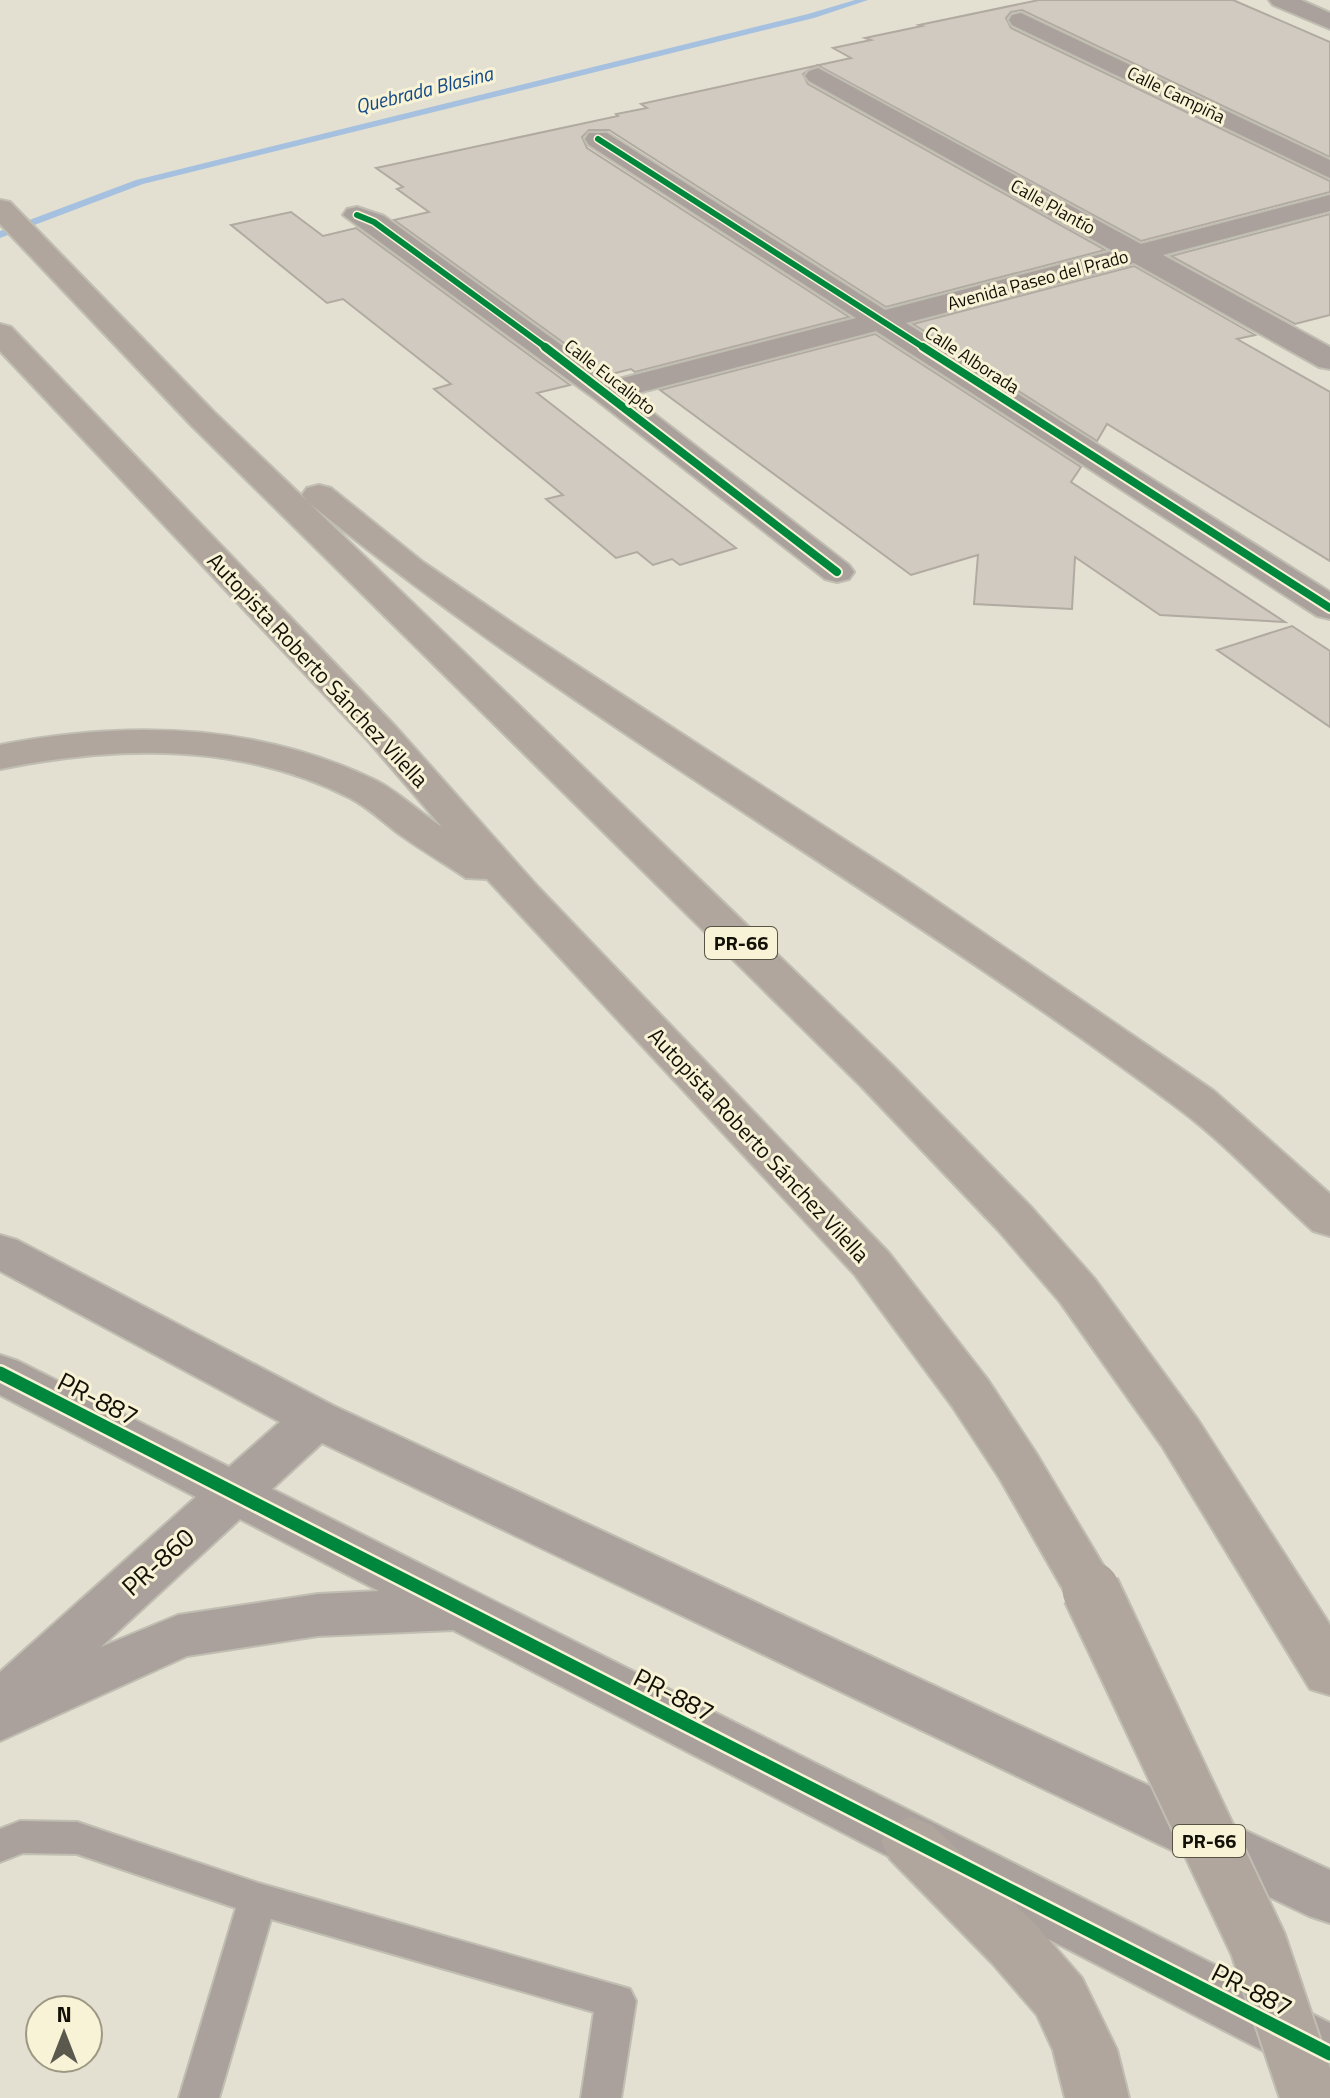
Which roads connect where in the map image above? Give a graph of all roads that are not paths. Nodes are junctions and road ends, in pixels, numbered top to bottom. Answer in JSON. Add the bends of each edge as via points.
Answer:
{"nodes":[{"id":1,"x":1281,"y":0,"type":"edge"},
{"id":2,"x":1021,"y":20,"type":"dead end"},
{"id":3,"x":1330,"y":22,"type":"edge"},
{"id":4,"x":818,"y":76,"type":"dead end"},
{"id":5,"x":598,"y":139,"type":"dead end"},
{"id":6,"x":1330,"y":170,"type":"edge"},
{"id":7,"x":1330,"y":203,"type":"edge"},
{"id":8,"x":0,"y":208,"type":"edge"},
{"id":9,"x":357,"y":215,"type":"dead end"},
{"id":10,"x":1330,"y":222,"type":"edge"},
{"id":11,"x":1149,"y":260,"type":"junction"},
{"id":12,"x":892,"y":328,"type":"junction"},
{"id":13,"x":0,"y":333,"type":"edge"},
{"id":14,"x":1330,"y":360,"type":"edge"},
{"id":15,"x":615,"y":400,"type":"junction"},
{"id":16,"x":203,"y":419,"type":"junction"},
{"id":17,"x":837,"y":572,"type":"dead end"},
{"id":18,"x":1330,"y":608,"type":"edge"},
{"id":19,"x":0,"y":757,"type":"edge"},
{"id":20,"x":523,"y":896,"type":"junction"},
{"id":21,"x":1330,"y":1220,"type":"edge"},
{"id":22,"x":0,"y":1251,"type":"edge"},
{"id":23,"x":0,"y":1373,"type":"edge"},
{"id":24,"x":316,"y":1419,"type":"junction"},
{"id":25,"x":233,"y":1493,"type":"junction"},
{"id":26,"x":457,"y":1609,"type":"junction"},
{"id":27,"x":1330,"y":1673,"type":"edge"},
{"id":28,"x":0,"y":1706,"type":"edge"},
{"id":29,"x":0,"y":1718,"type":"edge"},
{"id":30,"x":911,"y":1842,"type":"junction"},
{"id":31,"x":0,"y":1846,"type":"edge"},
{"id":32,"x":1330,"y":1898,"type":"edge"},
{"id":33,"x":258,"y":1899,"type":"junction"},
{"id":34,"x":1330,"y":2054,"type":"edge"},
{"id":35,"x":199,"y":2098,"type":"edge"},
{"id":36,"x":601,"y":2098,"type":"edge"},
{"id":37,"x":1097,"y":2098,"type":"edge"},
{"id":38,"x":1310,"y":2098,"type":"edge"}],
"edges":[{"from":1,"to":3,"type":"street"},
{"from":2,"to":6,"type":"street","name":"Calle Campiña"},
{"from":4,"to":11,"type":"street","name":"Calle Plantío"},
{"from":5,"to":12,"type":"street","name":"Calle Alborada"},
{"from":7,"to":11,"type":"street","name":"Avenida Paseo del Prado"},
{"from":8,"to":16,"type":"highway","number":"PR-66"},
{"from":9,"to":15,"type":"street","name":"Calle Eucalipto","via":[[374,222]]},
{"from":10,"to":11,"type":"street","name":"Avenida Paseo del Prado"},
{"from":11,"to":12,"type":"street","name":"Avenida Paseo del Prado"},
{"from":11,"to":14,"type":"street","name":"Calle Plantío"},
{"from":12,"to":15,"type":"street","name":"Avenida Paseo del Prado"},
{"from":12,"to":18,"type":"street","name":"Calle Alborada"},
{"from":13,"to":20,"type":"highway","name":"Autopista Roberto Sánchez Vilella","number":"PR-66","via":[[383,735]]},
{"from":15,"to":17,"type":"street","name":"Calle Eucalipto"},
{"from":16,"to":21,"type":"highway","via":[[315,492],[511,639],[883,883],[1198,1101]]},
{"from":16,"to":27,"type":"highway","number":"PR-66","via":[[877,1076],[1015,1219],[1077,1290],[1180,1433]]},
{"from":19,"to":20,"type":"highway","via":[[134,740],[231,746],[279,757],[382,800],[416,828]]},
{"from":20,"to":38,"type":"highway","name":"Autopista Roberto Sánchez Vilella","number":"PR-66","bridge":true,"via":[[872,1264],[1018,1466],[1091,1590],[1258,1944]]},
{"from":22,"to":24,"type":"street"},
{"from":23,"to":25,"type":"street","name":"PR-887"},
{"from":24,"to":25,"type":"street","name":"PR-860","number":"PR-860"},
{"from":24,"to":32,"type":"street"},
{"from":25,"to":26,"type":"street","name":"PR-887"},
{"from":25,"to":28,"type":"street","name":"PR-860","number":"PR-860"},
{"from":26,"to":29,"type":"street","via":[[318,1615],[178,1636]]},
{"from":26,"to":30,"type":"street","name":"PR-887"},
{"from":30,"to":34,"type":"street","name":"PR-887"},
{"from":30,"to":37,"type":"highway","via":[[1060,1997],[1085,2050]]},
{"from":31,"to":33,"type":"lane","via":[[20,1837],[77,1838]]},
{"from":33,"to":35,"type":"lane"},
{"from":33,"to":36,"type":"lane","via":[[616,2001]]}]}
